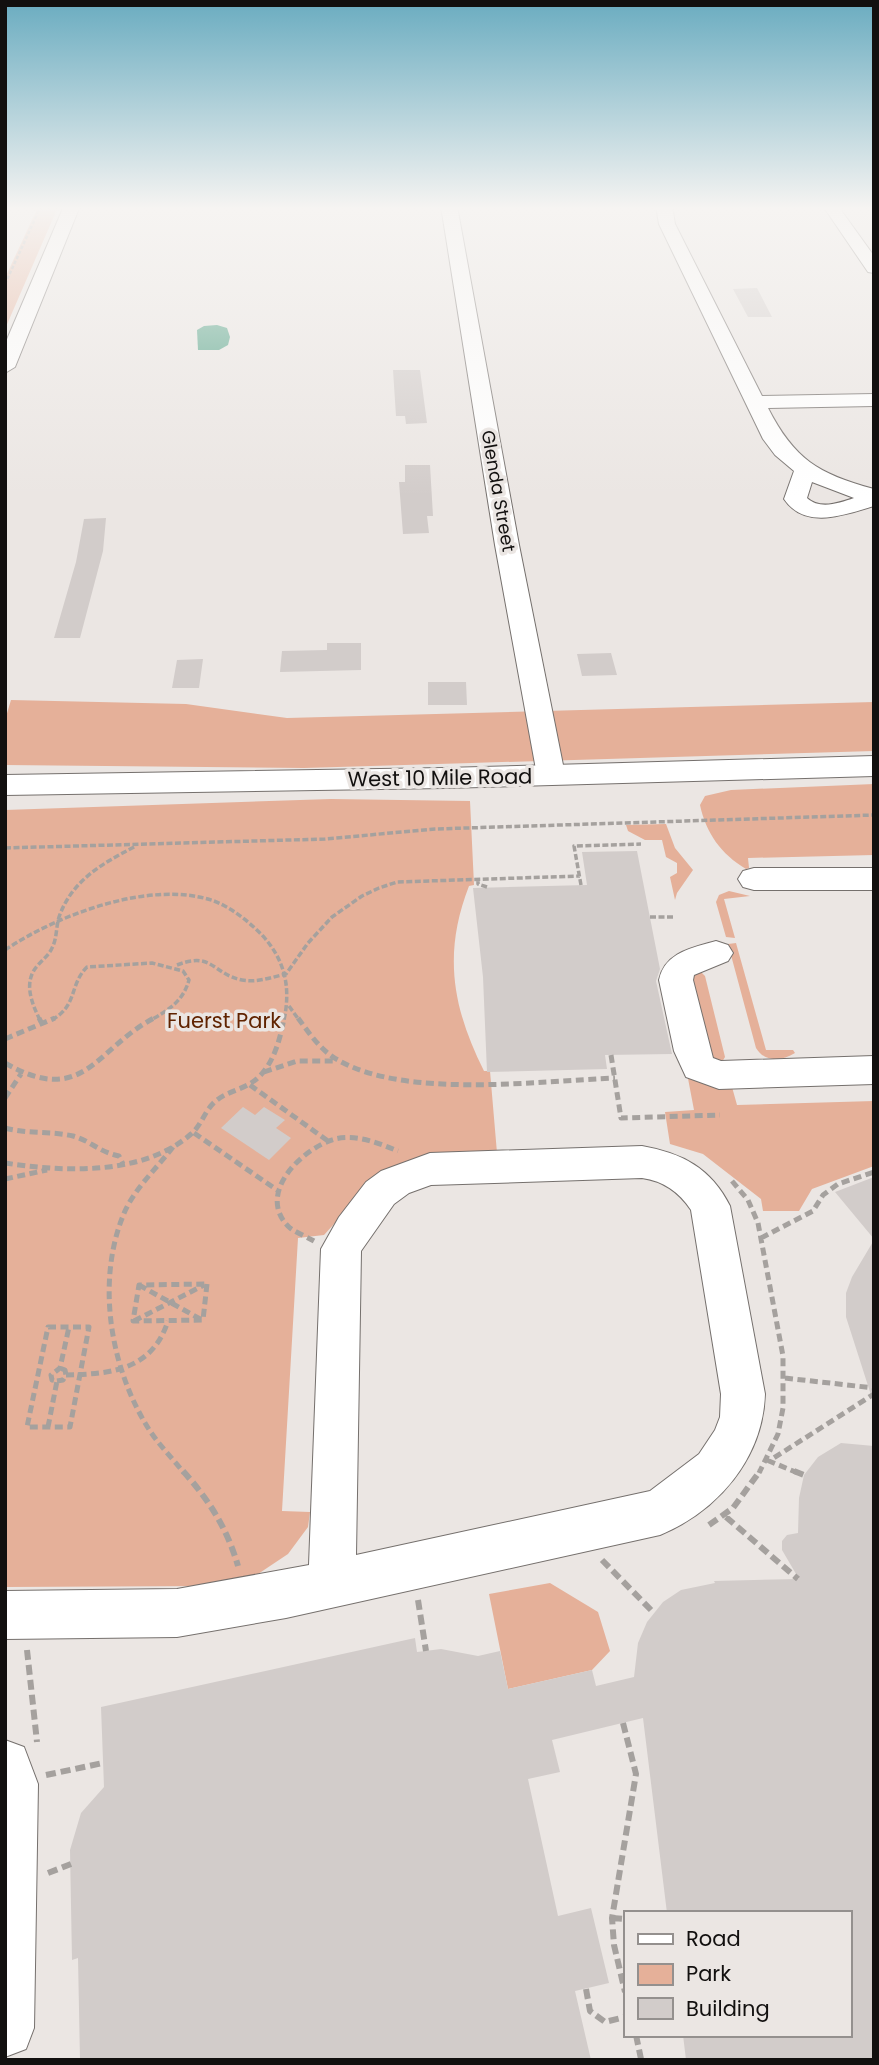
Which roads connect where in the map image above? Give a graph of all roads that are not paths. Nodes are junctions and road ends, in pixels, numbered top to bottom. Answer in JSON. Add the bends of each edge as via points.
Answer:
{"nodes":[{"id":1,"x":32,"y":302,"type":"edge"},
{"id":2,"x":465,"y":302,"type":"edge"},
{"id":3,"x":705,"y":302,"type":"edge"},
{"id":4,"x":5,"y":367,"type":"edge"},
{"id":5,"x":874,"y":400,"type":"edge"},
{"id":6,"x":754,"y":402,"type":"junction"},
{"id":7,"x":804,"y":470,"type":"junction"},
{"id":8,"x":874,"y":498,"type":"edge"},
{"id":9,"x":874,"y":766,"type":"edge"},
{"id":10,"x":551,"y":775,"type":"junction"},
{"id":11,"x":5,"y":785,"type":"edge"},
{"id":12,"x":754,"y":879,"type":"dead end"},
{"id":13,"x":874,"y":879,"type":"edge"},
{"id":14,"x":716,"y":953,"type":"dead end"},
{"id":15,"x":874,"y":1070,"type":"edge"},
{"id":16,"x":332,"y":1584,"type":"junction"},
{"id":17,"x":5,"y":1615,"type":"edge"},
{"id":18,"x":23,"y":1771,"type":"edge"},
{"id":19,"x":5,"y":2028,"type":"edge"}],
"edges":[{"from":1,"to":4,"type":"street"},
{"from":2,"to":10,"type":"street","name":"Glenda Street"},
{"from":3,"to":6,"type":"street"},
{"from":5,"to":6,"type":"street"},
{"from":6,"to":7,"type":"street","via":[[781,450]]},
{"from":7,"to":8,"type":"street"},
{"from":7,"to":8,"type":"street","via":[[795,499],[806,508],[839,510]]},
{"from":9,"to":10,"type":"main road","name":"West 10 Mile Road"},
{"from":10,"to":11,"type":"main road","name":"West 10 Mile Road"},
{"from":12,"to":13,"type":"street"},
{"from":14,"to":15,"type":"street","via":[[678,969],[676,980],[699,1067],[719,1075]]},
{"from":16,"to":16,"type":"street","via":[[660,1512],[715,1470],[742,1417],[740,1370],[710,1206],[688,1180],[666,1166],[642,1162],[430,1169],[380,1193],[341,1250]]},
{"from":16,"to":17,"type":"street","via":[[177,1613]]},
{"from":18,"to":19,"type":"street","via":[[12,1784]]}]}
